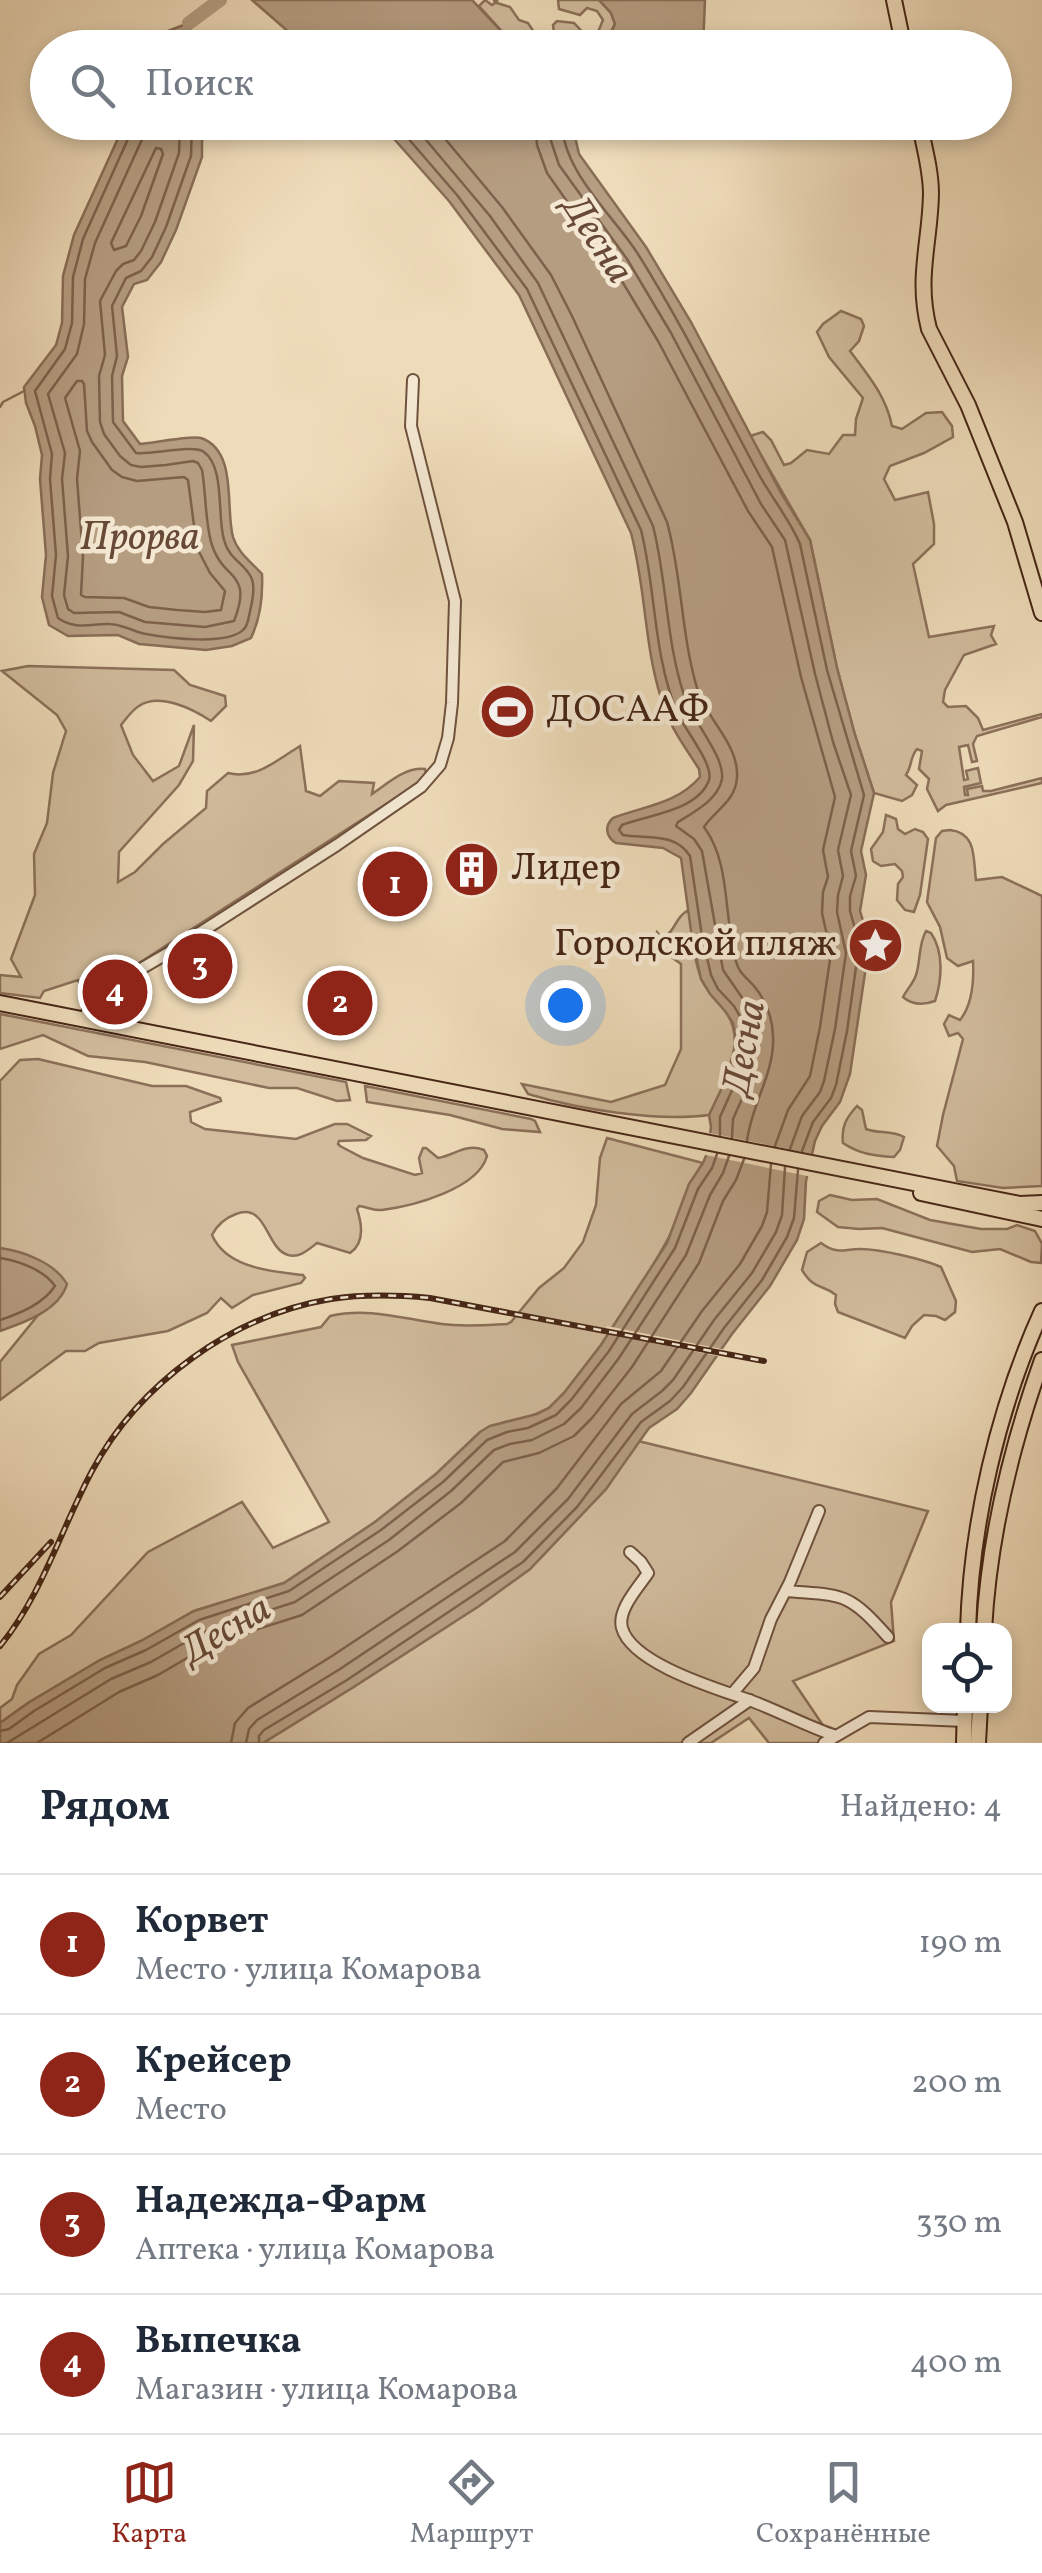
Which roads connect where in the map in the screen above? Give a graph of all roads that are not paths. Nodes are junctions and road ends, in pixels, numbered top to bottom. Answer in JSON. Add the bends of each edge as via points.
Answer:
{"nodes":[{"id":1,"x":894,"y":0,"type":"edge"},
{"id":2,"x":900,"y":30,"type":"edge"},
{"id":3,"x":922,"y":140,"type":"edge"},
{"id":4,"x":412,"y":380,"type":"dead end"},
{"id":5,"x":1042,"y":613,"type":"edge"},
{"id":6,"x":0,"y":1003,"type":"edge"},
{"id":7,"x":84,"y":1021,"type":"junction"},
{"id":8,"x":951,"y":1194,"type":"junction"},
{"id":9,"x":1042,"y":1204,"type":"edge"},
{"id":10,"x":1042,"y":1219,"type":"edge"},
{"id":11,"x":1042,"y":1311,"type":"edge"},
{"id":12,"x":1042,"y":1360,"type":"edge"},
{"id":13,"x":819,"y":1511,"type":"dead end"},
{"id":14,"x":630,"y":1552,"type":"dead end"},
{"id":15,"x":786,"y":1591,"type":"junction"},
{"id":16,"x":969,"y":1623,"type":"edge"},
{"id":17,"x":984,"y":1623,"type":"edge"},
{"id":18,"x":888,"y":1637,"type":"dead end"},
{"id":19,"x":732,"y":1694,"type":"junction"},
{"id":20,"x":750,"y":1700,"type":"junction"},
{"id":21,"x":965,"y":1713,"type":"edge"},
{"id":22,"x":980,"y":1713,"type":"edge"},
{"id":23,"x":836,"y":1736,"type":"junction"},
{"id":24,"x":688,"y":1743,"type":"edge"},
{"id":25,"x":824,"y":1743,"type":"edge"},
{"id":26,"x":964,"y":1743,"type":"edge"},
{"id":27,"x":978,"y":1743,"type":"edge"}],
"edges":[{"from":1,"to":2,"type":"main road"},
{"from":3,"to":5,"type":"main road","via":[[931,192],[922,285],[926,318],[1015,522]]},
{"from":4,"to":7,"type":"street","via":[[411,426],[455,601],[452,703],[440,765],[421,787],[337,845],[101,992]]},
{"from":6,"to":7,"type":"main road"},
{"from":7,"to":8,"type":"main road"},
{"from":8,"to":9,"type":"main road"},
{"from":8,"to":10,"type":"main road"},
{"from":11,"to":16,"type":"main road","via":[[1001,1426],[982,1508]]},
{"from":12,"to":17,"type":"main road","via":[[997,1520]]},
{"from":13,"to":15,"type":"street"},
{"from":14,"to":19,"type":"street","via":[[648,1573],[623,1612],[628,1639],[682,1676]]},
{"from":15,"to":18,"type":"street","via":[[845,1598]]},
{"from":15,"to":19,"type":"street","via":[[754,1668]]},
{"from":19,"to":20,"type":"street"},
{"from":20,"to":23,"type":"street"},
{"from":20,"to":24,"type":"street"},
{"from":21,"to":23,"type":"street","via":[[869,1716]]},
{"from":21,"to":26,"type":"main road"},
{"from":22,"to":27,"type":"main road"},
{"from":23,"to":25,"type":"street"}]}
